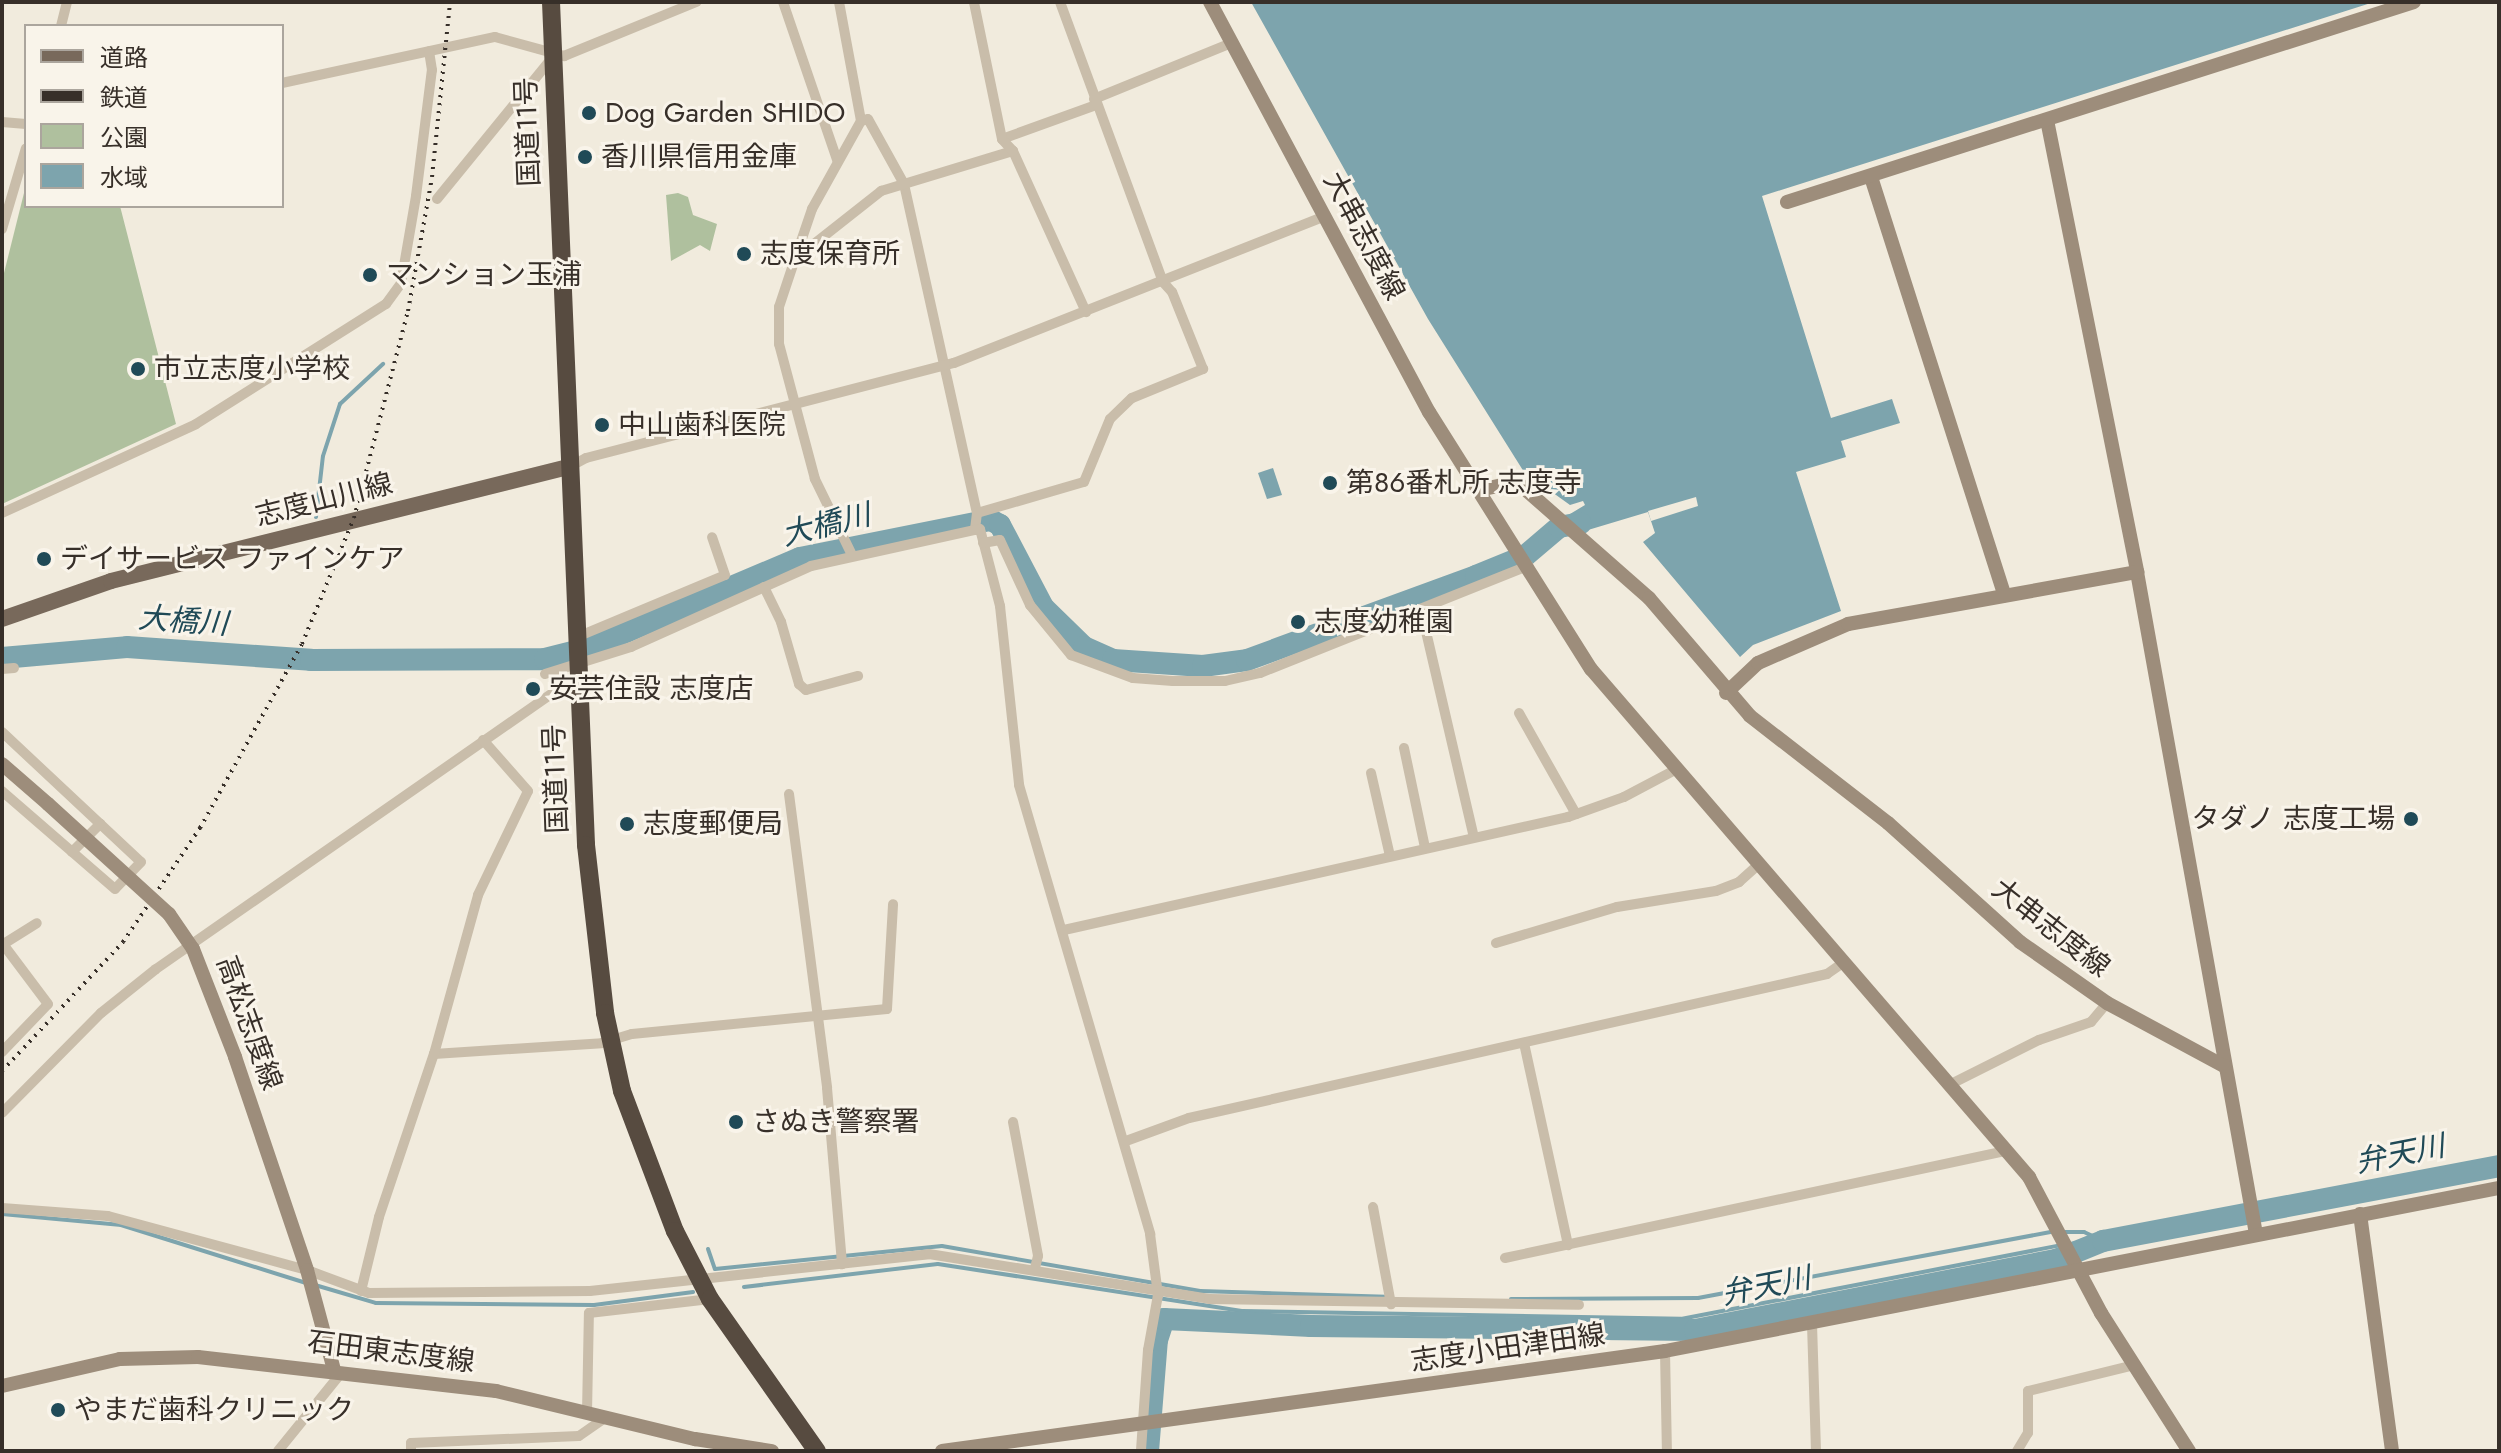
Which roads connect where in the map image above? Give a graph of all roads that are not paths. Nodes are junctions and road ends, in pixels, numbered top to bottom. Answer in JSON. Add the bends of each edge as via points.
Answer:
{"nodes":[{"id":1,"x":67,"y":2,"type":"edge"},
{"id":2,"x":551,"y":2,"type":"edge"},
{"id":3,"x":696,"y":2,"type":"edge"},
{"id":4,"x":783,"y":2,"type":"edge"},
{"id":5,"x":839,"y":2,"type":"edge"},
{"id":6,"x":974,"y":2,"type":"edge"},
{"id":7,"x":1060,"y":2,"type":"edge"},
{"id":8,"x":1210,"y":2,"type":"edge"},
{"id":9,"x":2414,"y":2,"type":"edge"},
{"id":10,"x":62,"y":24,"type":"edge"},
{"id":11,"x":1231,"y":43,"type":"junction"},
{"id":12,"x":429,"y":51,"type":"junction"},
{"id":13,"x":553,"y":57,"type":"junction"},
{"id":14,"x":284,"y":83,"type":"edge"},
{"id":15,"x":1095,"y":102,"type":"junction"},
{"id":16,"x":2047,"y":120,"type":"junction"},
{"id":17,"x":861,"y":121,"type":"junction"},
{"id":18,"x":2,"y":122,"type":"edge"},
{"id":19,"x":24,"y":124,"type":"edge"},
{"id":20,"x":1002,"y":139,"type":"junction"},
{"id":21,"x":1013,"y":151,"type":"junction"},
{"id":22,"x":24,"y":155,"type":"edge"},
{"id":23,"x":837,"y":160,"type":"junction"},
{"id":24,"x":1871,"y":177,"type":"junction"},
{"id":25,"x":904,"y":184,"type":"junction"},
{"id":26,"x":437,"y":199,"type":"dead end"},
{"id":27,"x":1787,"y":202,"type":"dead end"},
{"id":28,"x":1326,"y":216,"type":"junction"},
{"id":29,"x":2,"y":229,"type":"edge"},
{"id":30,"x":795,"y":259,"type":"junction"},
{"id":31,"x":1163,"y":282,"type":"junction"},
{"id":32,"x":1086,"y":312,"type":"junction"},
{"id":33,"x":946,"y":365,"type":"junction"},
{"id":34,"x":797,"y":405,"type":"junction"},
{"id":35,"x":569,"y":467,"type":"junction"},
{"id":36,"x":1479,"y":490,"type":"junction"},
{"id":37,"x":2,"y":513,"type":"edge"},
{"id":38,"x":977,"y":513,"type":"junction"},
{"id":39,"x":975,"y":530,"type":"junction"},
{"id":40,"x":712,"y":537,"type":"dead end"},
{"id":41,"x":983,"y":543,"type":"junction"},
{"id":42,"x":852,"y":555,"type":"junction"},
{"id":43,"x":1528,"y":564,"type":"junction"},
{"id":44,"x":2137,"y":572,"type":"junction"},
{"id":45,"x":764,"y":587,"type":"junction"},
{"id":46,"x":2004,"y":595,"type":"junction"},
{"id":47,"x":1421,"y":610,"type":"junction"},
{"id":48,"x":3,"y":614,"type":"edge"},
{"id":49,"x":579,"y":656,"type":"junction"},
{"id":50,"x":14,"y":668,"type":"dead end"},
{"id":51,"x":2,"y":669,"type":"edge"},
{"id":52,"x":545,"y":674,"type":"dead end"},
{"id":53,"x":858,"y":676,"type":"dead end"},
{"id":54,"x":1726,"y":693,"type":"junction"},
{"id":55,"x":1519,"y":713,"type":"dead end"},
{"id":56,"x":2,"y":732,"type":"edge"},
{"id":57,"x":483,"y":740,"type":"junction"},
{"id":58,"x":1404,"y":748,"type":"dead end"},
{"id":59,"x":2,"y":764,"type":"edge"},
{"id":60,"x":1675,"y":770,"type":"junction"},
{"id":61,"x":1371,"y":773,"type":"dead end"},
{"id":62,"x":2,"y":791,"type":"edge"},
{"id":63,"x":789,"y":794,"type":"dead end"},
{"id":64,"x":1576,"y":814,"type":"junction"},
{"id":65,"x":100,"y":824,"type":"junction"},
{"id":66,"x":1474,"y":837,"type":"junction"},
{"id":67,"x":1425,"y":848,"type":"junction"},
{"id":68,"x":72,"y":852,"type":"junction"},
{"id":69,"x":1390,"y":856,"type":"junction"},
{"id":70,"x":1759,"y":864,"type":"junction"},
{"id":71,"x":893,"y":904,"type":"dead end"},
{"id":72,"x":37,"y":923,"type":"dead end"},
{"id":73,"x":1064,"y":930,"type":"junction"},
{"id":74,"x":1496,"y":943,"type":"dead end"},
{"id":75,"x":3,"y":945,"type":"edge"},
{"id":76,"x":1843,"y":963,"type":"junction"},
{"id":77,"x":2107,"y":1003,"type":"junction"},
{"id":78,"x":818,"y":1014,"type":"junction"},
{"id":79,"x":610,"y":1041,"type":"junction"},
{"id":80,"x":1524,"y":1043,"type":"junction"},
{"id":81,"x":2,"y":1052,"type":"edge"},
{"id":82,"x":434,"y":1054,"type":"junction"},
{"id":83,"x":2224,"y":1066,"type":"junction"},
{"id":84,"x":1949,"y":1085,"type":"junction"},
{"id":85,"x":2,"y":1113,"type":"edge"},
{"id":86,"x":1013,"y":1122,"type":"dead end"},
{"id":87,"x":1126,"y":1141,"type":"junction"},
{"id":88,"x":2005,"y":1151,"type":"junction"},
{"id":89,"x":2499,"y":1188,"type":"edge"},
{"id":90,"x":1373,"y":1207,"type":"dead end"},
{"id":91,"x":2,"y":1208,"type":"edge"},
{"id":92,"x":2360,"y":1214,"type":"junction"},
{"id":93,"x":2254,"y":1226,"type":"junction"},
{"id":94,"x":1568,"y":1245,"type":"junction"},
{"id":95,"x":1505,"y":1258,"type":"dead end"},
{"id":96,"x":842,"y":1264,"type":"junction"},
{"id":97,"x":1035,"y":1268,"type":"junction"},
{"id":98,"x":307,"y":1270,"type":"junction"},
{"id":99,"x":2078,"y":1274,"type":"junction"},
{"id":100,"x":699,"y":1279,"type":"junction"},
{"id":101,"x":1159,"y":1290,"type":"junction"},
{"id":102,"x":361,"y":1291,"type":"junction"},
{"id":103,"x":710,"y":1299,"type":"junction"},
{"id":104,"x":1391,"y":1304,"type":"junction"},
{"id":105,"x":1579,"y":1305,"type":"dead end"},
{"id":106,"x":1812,"y":1324,"type":"junction"},
{"id":107,"x":1665,"y":1351,"type":"junction"},
{"id":108,"x":2135,"y":1365,"type":"junction"},
{"id":109,"x":338,"y":1371,"type":"junction"},
{"id":110,"x":2,"y":1386,"type":"edge"},
{"id":111,"x":587,"y":1413,"type":"junction"},
{"id":112,"x":606,"y":1417,"type":"junction"},
{"id":113,"x":1140,"y":1424,"type":"junction"},
{"id":114,"x":485,"y":1445,"type":"edge"},
{"id":115,"x":278,"y":1451,"type":"edge"},
{"id":116,"x":411,"y":1451,"type":"edge"},
{"id":117,"x":772,"y":1451,"type":"edge"},
{"id":118,"x":817,"y":1451,"type":"edge"},
{"id":119,"x":942,"y":1451,"type":"edge"},
{"id":120,"x":1141,"y":1451,"type":"edge"},
{"id":121,"x":1667,"y":1451,"type":"edge"},
{"id":122,"x":1816,"y":1451,"type":"edge"},
{"id":123,"x":2017,"y":1451,"type":"edge"},
{"id":124,"x":2189,"y":1451,"type":"edge"},
{"id":125,"x":2392,"y":1451,"type":"edge"}],
"edges":[{"from":1,"to":10,"type":"street"},
{"from":2,"to":13,"type":"highway","name":"国道11号"},
{"from":3,"to":13,"type":"street"},
{"from":4,"to":23,"type":"street"},
{"from":5,"to":17,"type":"street"},
{"from":6,"to":20,"type":"street"},
{"from":7,"to":15,"type":"street"},
{"from":8,"to":11,"type":"main road","name":"大串志度線"},
{"from":9,"to":16,"type":"main road"},
{"from":11,"to":15,"type":"street"},
{"from":11,"to":28,"type":"main road","name":"大串志度線"},
{"from":12,"to":13,"type":"street","via":[[495,37]]},
{"from":12,"to":14,"type":"street"},
{"from":12,"to":37,"type":"street","via":[[429,100],[401,283],[386,304],[196,424]]},
{"from":13,"to":26,"type":"street"},
{"from":13,"to":35,"type":"highway","name":"国道11号"},
{"from":15,"to":20,"type":"street"},
{"from":15,"to":31,"type":"street"},
{"from":16,"to":24,"type":"main road"},
{"from":16,"to":44,"type":"main road"},
{"from":17,"to":23,"type":"street"},
{"from":17,"to":25,"type":"street","via":[[868,119]]},
{"from":18,"to":19,"type":"street"},
{"from":20,"to":21,"type":"street"},
{"from":21,"to":25,"type":"street"},
{"from":21,"to":32,"type":"street"},
{"from":22,"to":29,"type":"street"},
{"from":23,"to":30,"type":"street"},
{"from":24,"to":27,"type":"main road"},
{"from":24,"to":46,"type":"main road"},
{"from":25,"to":30,"type":"street","via":[[858,207]]},
{"from":25,"to":33,"type":"street"},
{"from":28,"to":31,"type":"street"},
{"from":28,"to":36,"type":"main road","name":"大串志度線","via":[[1429,412]]},
{"from":30,"to":34,"type":"street","via":[[779,307],[779,344]]},
{"from":31,"to":32,"type":"street"},
{"from":31,"to":38,"type":"street","via":[[1203,369],[1132,398],[1110,419],[1084,482]]},
{"from":32,"to":33,"type":"street"},
{"from":33,"to":34,"type":"street"},
{"from":33,"to":38,"type":"street"},
{"from":34,"to":35,"type":"street","via":[[586,458]]},
{"from":34,"to":42,"type":"street","via":[[815,479]]},
{"from":35,"to":48,"type":"main road","name":"志度山川線","via":[[111,581]]},
{"from":35,"to":49,"type":"highway","name":"国道11号"},
{"from":36,"to":43,"type":"main road","name":"大串志度線"},
{"from":36,"to":54,"type":"main road","name":"大串志度線","via":[[1517,482],[1581,534],[1649,598]]},
{"from":38,"to":39,"type":"street"},
{"from":39,"to":41,"type":"street","via":[[980,529]]},
{"from":39,"to":42,"type":"street"},
{"from":40,"to":49,"type":"street","via":[[725,575]]},
{"from":41,"to":47,"type":"street","via":[[1000,540],[1030,605],[1071,655],[1133,678],[1225,681],[1248,676]]},
{"from":41,"to":73,"type":"street","via":[[1000,606],[1012,754]]},
{"from":42,"to":45,"type":"street"},
{"from":43,"to":47,"type":"street"},
{"from":43,"to":60,"type":"main road","name":"大串志度線","via":[[1591,669]]},
{"from":44,"to":46,"type":"main road"},
{"from":44,"to":83,"type":"main road"},
{"from":45,"to":49,"type":"street","via":[[631,647]]},
{"from":45,"to":53,"type":"street","via":[[799,684],[806,690]]},
{"from":46,"to":54,"type":"main road","via":[[1848,624],[1758,663]]},
{"from":47,"to":66,"type":"street"},
{"from":49,"to":52,"type":"street"},
{"from":49,"to":57,"type":"street"},
{"from":49,"to":79,"type":"highway","name":"国道11号","via":[[590,910]]},
{"from":50,"to":51,"type":"street"},
{"from":54,"to":77,"type":"main road","name":"大串志度線","via":[[1888,823],[2020,942]]},
{"from":55,"to":64,"type":"street"},
{"from":56,"to":65,"type":"street"},
{"from":57,"to":82,"type":"street","via":[[528,791],[478,895]]},
{"from":57,"to":85,"type":"street","via":[[156,969],[101,1013]]},
{"from":58,"to":67,"type":"street"},
{"from":59,"to":98,"type":"main road","name":"高松志度線","bridge":true,"via":[[169,914],[193,949]]},
{"from":60,"to":64,"type":"street"},
{"from":60,"to":70,"type":"main road","name":"大串志度線"},
{"from":61,"to":69,"type":"street"},
{"from":62,"to":68,"type":"street"},
{"from":63,"to":78,"type":"street"},
{"from":64,"to":66,"type":"street"},
{"from":65,"to":68,"type":"street"},
{"from":65,"to":68,"type":"street","via":[[141,862],[115,889]]},
{"from":66,"to":67,"type":"street"},
{"from":67,"to":69,"type":"street"},
{"from":69,"to":73,"type":"street"},
{"from":70,"to":74,"type":"street","via":[[1739,882],[1716,891],[1617,907]]},
{"from":70,"to":76,"type":"main road","name":"大串志度線"},
{"from":71,"to":78,"type":"street","via":[[887,1009]]},
{"from":72,"to":75,"type":"street"},
{"from":73,"to":87,"type":"street"},
{"from":75,"to":81,"type":"street","via":[[48,1004]]},
{"from":76,"to":80,"type":"street","via":[[1827,974]]},
{"from":76,"to":84,"type":"main road","name":"大串志度線"},
{"from":77,"to":83,"type":"main road","name":"大串志度線"},
{"from":77,"to":84,"type":"street","via":[[2091,1022],[2039,1040]]},
{"from":78,"to":79,"type":"street","via":[[632,1034]]},
{"from":78,"to":96,"type":"street"},
{"from":79,"to":82,"type":"street"},
{"from":79,"to":100,"type":"highway","name":"国道11号","via":[[653,1181]]},
{"from":80,"to":87,"type":"street","via":[[1189,1118]]},
{"from":80,"to":94,"type":"street"},
{"from":82,"to":102,"type":"street","via":[[379,1217]]},
{"from":83,"to":93,"type":"main road"},
{"from":84,"to":88,"type":"main road","name":"大串志度線"},
{"from":86,"to":97,"type":"street","via":[[1038,1256]]},
{"from":87,"to":101,"type":"street"},
{"from":88,"to":94,"type":"street"},
{"from":88,"to":99,"type":"main road","name":"大串志度線","via":[[2044,1198]]},
{"from":89,"to":92,"type":"main road"},
{"from":90,"to":104,"type":"street"},
{"from":91,"to":98,"type":"street","via":[[108,1216]]},
{"from":92,"to":93,"type":"main road"},
{"from":92,"to":125,"type":"main road"},
{"from":93,"to":99,"type":"main road","name":"志度小田津田線"},
{"from":94,"to":95,"type":"street"},
{"from":96,"to":97,"type":"street","via":[[929,1254]]},
{"from":96,"to":100,"type":"street"},
{"from":97,"to":101,"type":"street"},
{"from":98,"to":102,"type":"street"},
{"from":98,"to":109,"type":"main road","name":"高松志度線"},
{"from":99,"to":106,"type":"main road","name":"志度小田津田線"},
{"from":99,"to":108,"type":"main road","name":"大串志度線"},
{"from":100,"to":102,"type":"street","via":[[590,1291]]},
{"from":100,"to":103,"type":"highway","name":"国道11号"},
{"from":101,"to":104,"type":"street","via":[[1209,1299]]},
{"from":101,"to":113,"type":"street"},
{"from":103,"to":111,"type":"street","via":[[589,1313]]},
{"from":103,"to":118,"type":"highway","name":"国道11号"},
{"from":104,"to":105,"type":"street"},
{"from":106,"to":107,"type":"main road","name":"志度小田津田線"},
{"from":106,"to":122,"type":"street"},
{"from":107,"to":113,"type":"main road","name":"志度小田津田線"},
{"from":107,"to":121,"type":"street"},
{"from":108,"to":123,"type":"street","via":[[2028,1391],[2028,1433]]},
{"from":108,"to":124,"type":"main road","name":"大串志度線"},
{"from":109,"to":110,"type":"main road","name":"石田東志度線","via":[[198,1357],[120,1359]]},
{"from":109,"to":111,"type":"main road","name":"石田東志度線","via":[[496,1391]]},
{"from":109,"to":115,"type":"street"},
{"from":111,"to":112,"type":"main road","name":"石田東志度線"},
{"from":112,"to":114,"type":"street","via":[[579,1436]]},
{"from":112,"to":117,"type":"main road","name":"石田東志度線"},
{"from":113,"to":119,"type":"main road","name":"志度小田津田線"},
{"from":113,"to":120,"type":"street"},
{"from":114,"to":116,"type":"street","via":[[411,1443]]}]}
